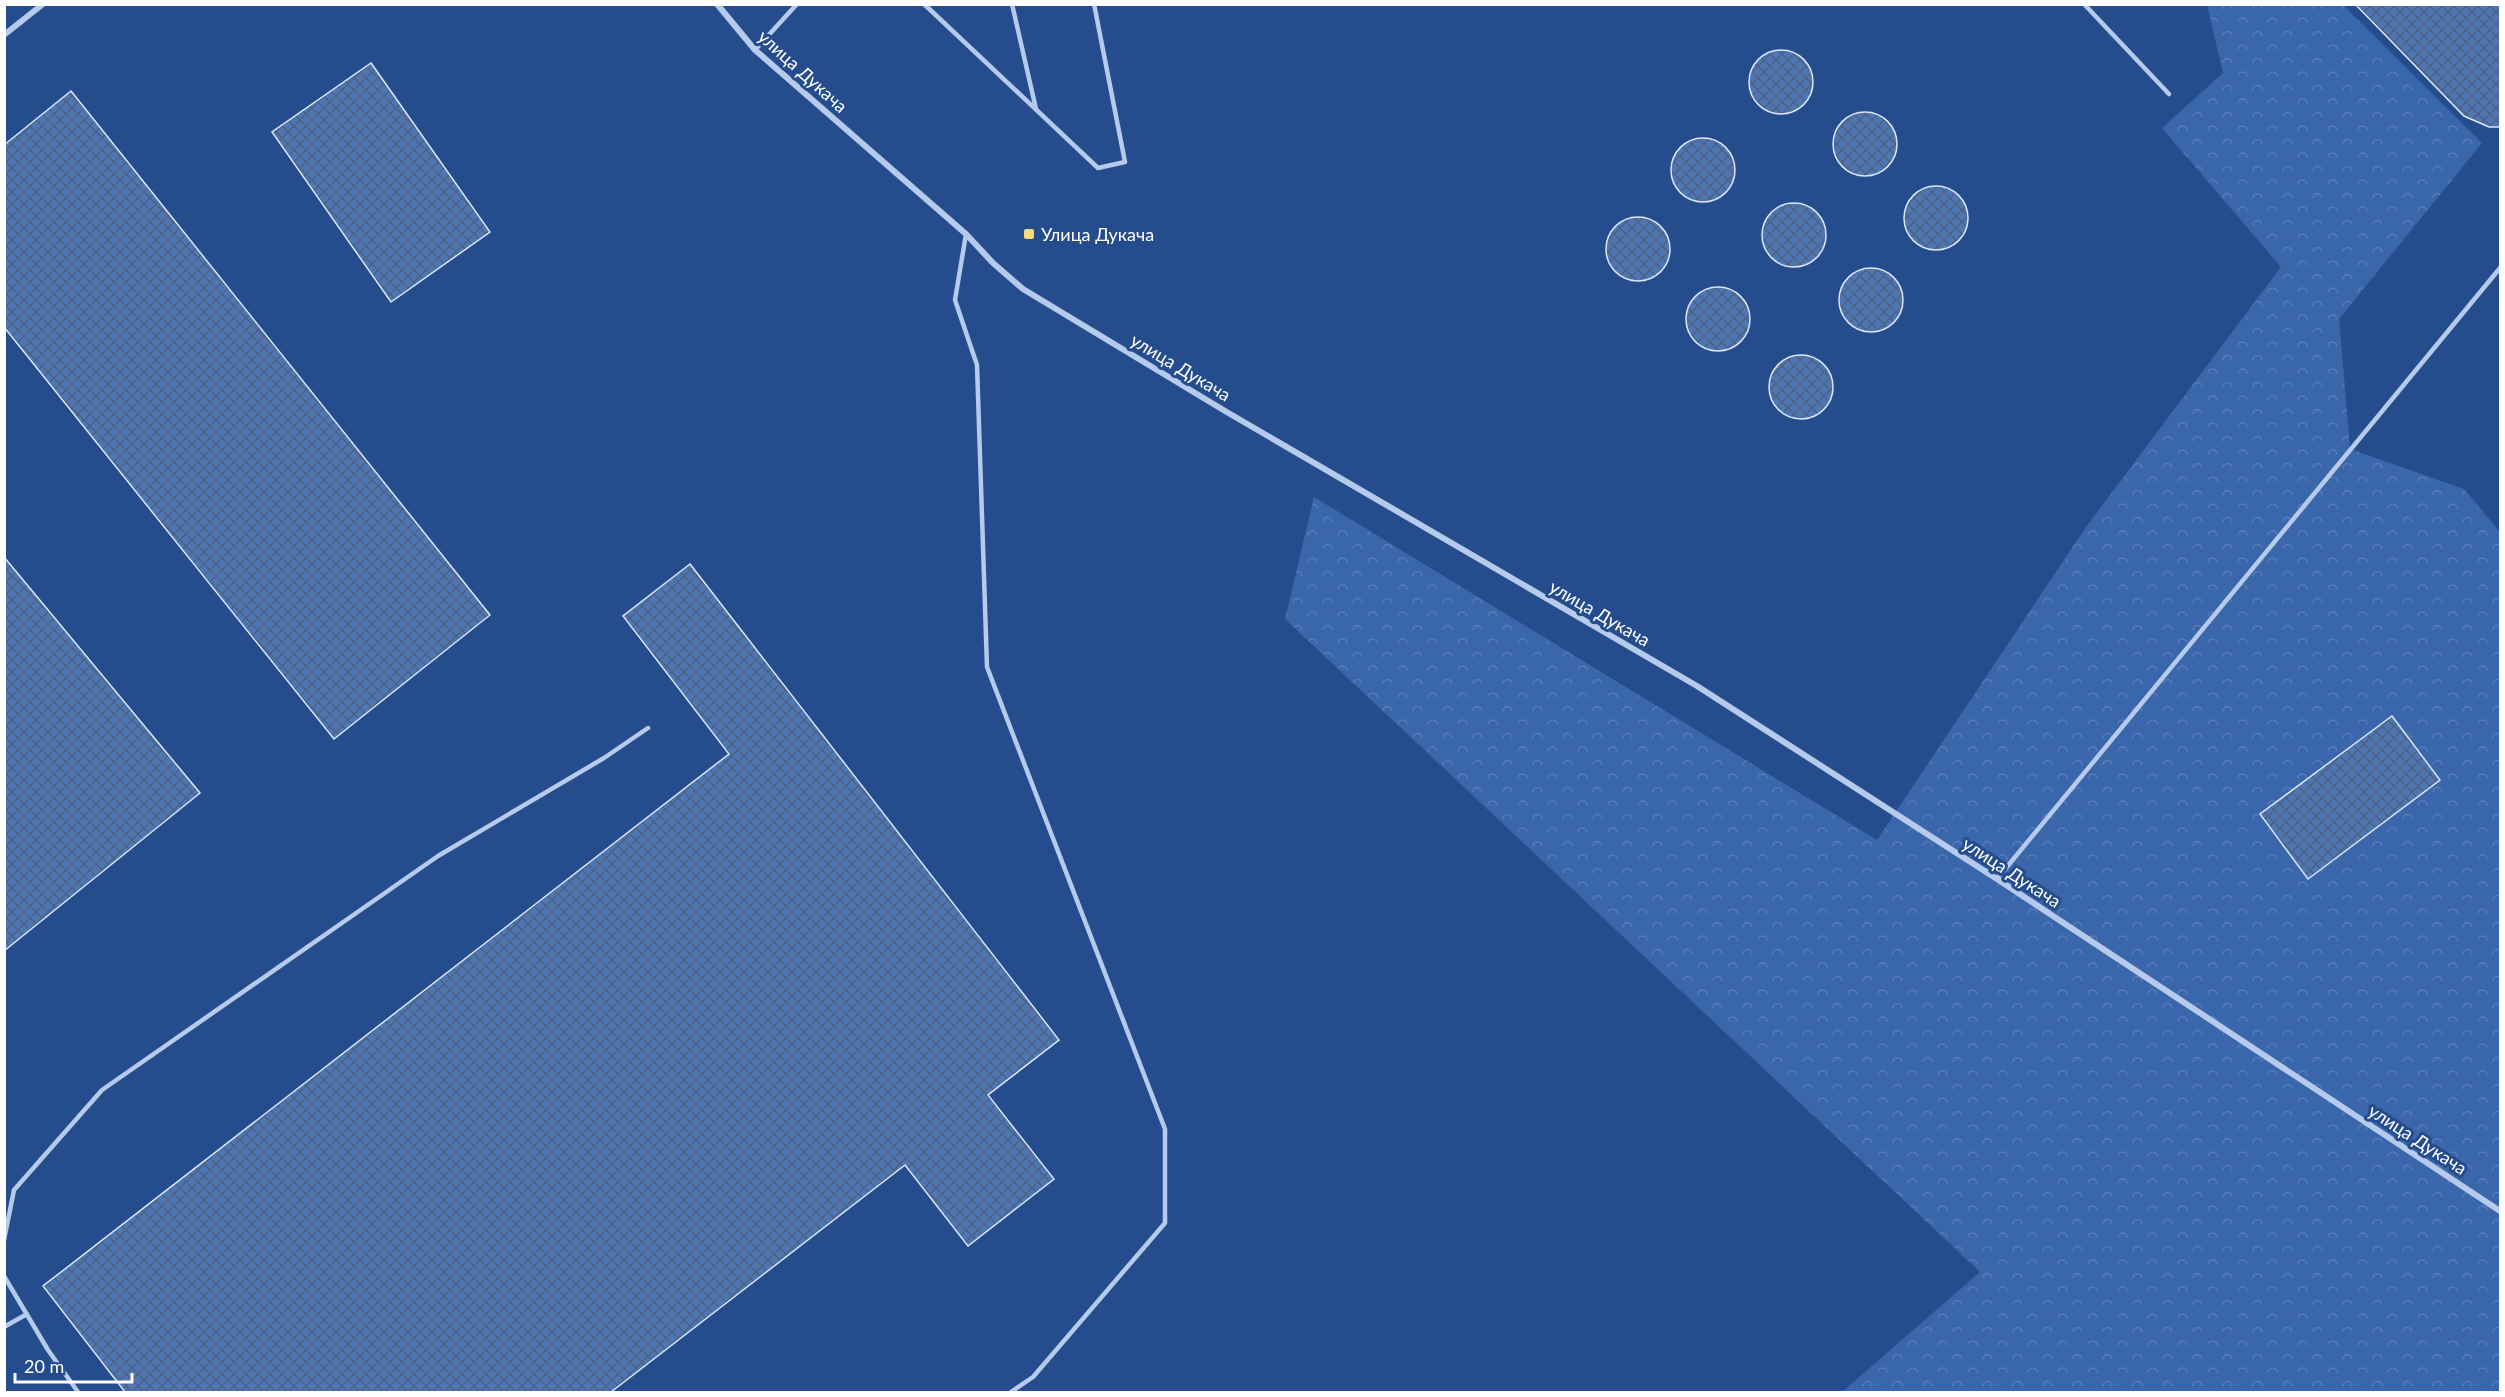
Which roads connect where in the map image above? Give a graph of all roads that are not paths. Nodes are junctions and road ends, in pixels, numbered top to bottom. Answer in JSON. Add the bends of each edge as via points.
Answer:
{"nodes":[{"id":1,"x":44,"y":4,"type":"edge"},
{"id":2,"x":717,"y":4,"type":"edge"},
{"id":3,"x":797,"y":4,"type":"edge"},
{"id":4,"x":924,"y":4,"type":"edge"},
{"id":5,"x":1012,"y":4,"type":"edge"},
{"id":6,"x":1094,"y":4,"type":"edge"},
{"id":7,"x":2084,"y":4,"type":"edge"},
{"id":8,"x":4,"y":35,"type":"edge"},
{"id":9,"x":755,"y":50,"type":"junction"},
{"id":10,"x":2169,"y":94,"type":"dead end"},
{"id":11,"x":1036,"y":109,"type":"junction"},
{"id":12,"x":966,"y":234,"type":"junction"},
{"id":13,"x":2500,"y":268,"type":"edge"},
{"id":14,"x":648,"y":728,"type":"dead end"},
{"id":15,"x":1997,"y":879,"type":"junction"},
{"id":16,"x":2500,"y":1211,"type":"edge"},
{"id":17,"x":4,"y":1240,"type":"edge"},
{"id":18,"x":4,"y":1276,"type":"edge"},
{"id":19,"x":27,"y":1314,"type":"junction"},
{"id":20,"x":4,"y":1327,"type":"edge"},
{"id":21,"x":78,"y":1392,"type":"edge"},
{"id":22,"x":1011,"y":1392,"type":"edge"}],
"edges":[{"from":1,"to":8,"type":"street"},
{"from":2,"to":9,"type":"street","name":"улица Дукача"},
{"from":3,"to":9,"type":"lane"},
{"from":4,"to":11,"type":"lane"},
{"from":5,"to":11,"type":"lane"},
{"from":6,"to":11,"type":"lane","via":[[1125,162],[1098,168]]},
{"from":7,"to":10,"type":"lane"},
{"from":9,"to":12,"type":"street","name":"улица Дукача"},
{"from":12,"to":15,"type":"street","name":"улица Дукача","via":[[1023,289],[1697,686]]},
{"from":12,"to":22,"type":"lane","via":[[955,300],[977,365],[987,667],[1164,1129],[1165,1223],[1033,1377]]},
{"from":13,"to":15,"type":"lane"},
{"from":14,"to":17,"type":"lane","via":[[438,856],[102,1090],[15,1190]]},
{"from":15,"to":16,"type":"street","name":"улица Дукача"},
{"from":18,"to":19,"type":"lane"},
{"from":19,"to":20,"type":"lane"},
{"from":19,"to":21,"type":"lane"}]}
